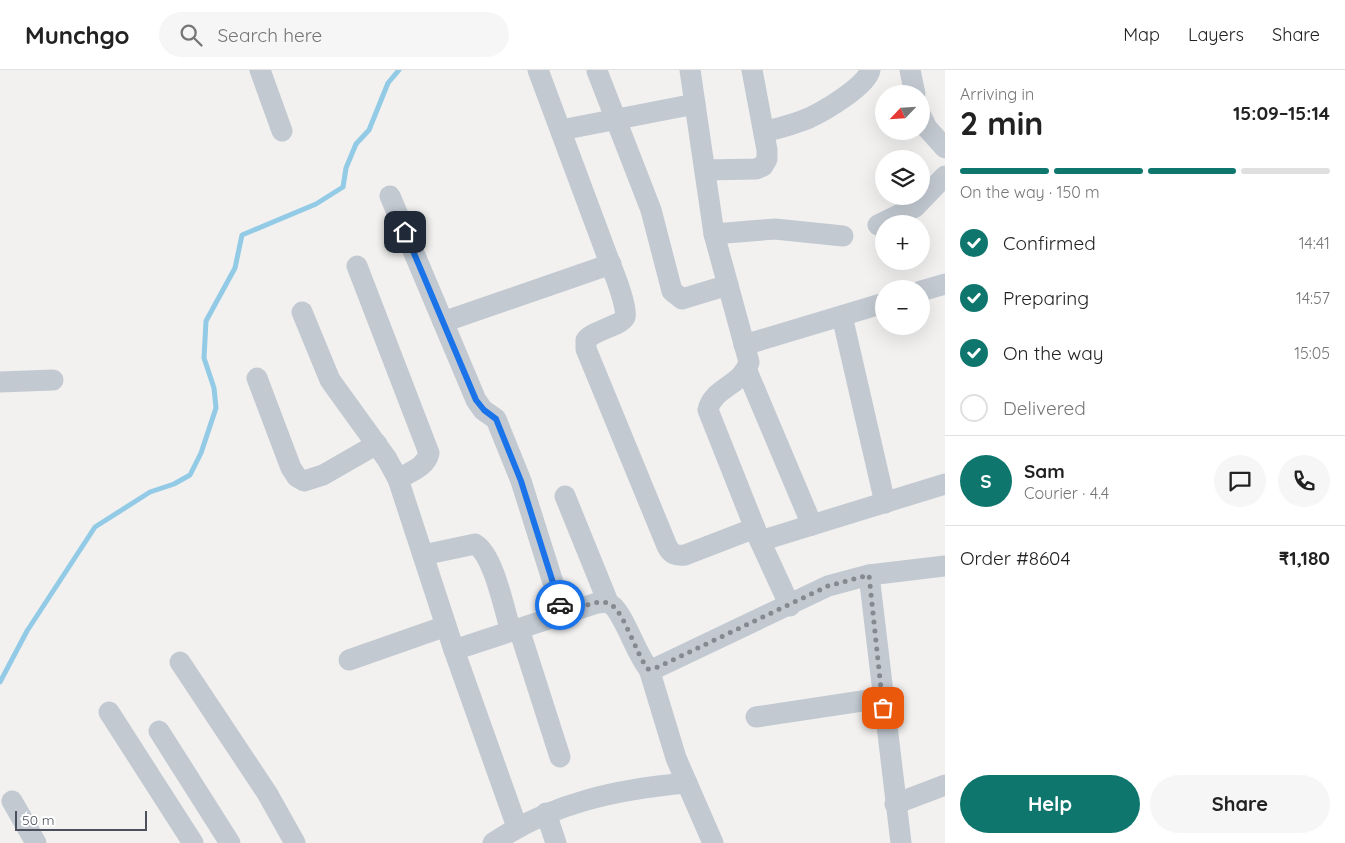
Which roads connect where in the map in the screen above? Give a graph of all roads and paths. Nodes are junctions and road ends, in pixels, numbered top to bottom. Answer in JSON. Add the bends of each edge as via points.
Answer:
{"nodes":[{"id":1,"x":260,"y":70,"type":"edge"},
{"id":2,"x":538,"y":70,"type":"edge"},
{"id":3,"x":690,"y":70,"type":"edge"},
{"id":4,"x":752,"y":70,"type":"edge"},
{"id":5,"x":870,"y":70,"type":"edge"},
{"id":6,"x":910,"y":70,"type":"edge"},
{"id":7,"x":597,"y":71,"type":"dead end"},
{"id":8,"x":913,"y":85,"type":"edge"},
{"id":9,"x":695,"y":104,"type":"junction"},
{"id":10,"x":616,"y":119,"type":"junction"},
{"id":11,"x":561,"y":130,"type":"junction"},
{"id":12,"x":282,"y":131,"type":"dead end"},
{"id":13,"x":764,"y":132,"type":"junction"},
{"id":14,"x":930,"y":132,"type":"edge"},
{"id":15,"x":945,"y":148,"type":"edge"},
{"id":16,"x":705,"y":170,"type":"junction"},
{"id":17,"x":945,"y":176,"type":"edge"},
{"id":18,"x":390,"y":196,"type":"dead end"},
{"id":19,"x":898,"y":215,"type":"edge"},
{"id":20,"x":714,"y":234,"type":"junction"},
{"id":21,"x":844,"y":236,"type":"dead end"},
{"id":22,"x":611,"y":264,"type":"junction"},
{"id":23,"x":358,"y":266,"type":"dead end"},
{"id":24,"x":945,"y":284,"type":"edge"},
{"id":25,"x":728,"y":285,"type":"junction"},
{"id":26,"x":930,"y":289,"type":"edge"},
{"id":27,"x":875,"y":306,"type":"edge"},
{"id":28,"x":302,"y":312,"type":"dead end"},
{"id":29,"x":842,"y":316,"type":"junction"},
{"id":30,"x":443,"y":322,"type":"junction"},
{"id":31,"x":744,"y":345,"type":"junction"},
{"id":32,"x":747,"y":371,"type":"junction"},
{"id":33,"x":257,"y":378,"type":"dead end"},
{"id":34,"x":53,"y":380,"type":"dead end"},
{"id":35,"x":0,"y":382,"type":"edge"},
{"id":36,"x":377,"y":444,"type":"junction"},
{"id":37,"x":398,"y":479,"type":"junction"},
{"id":38,"x":945,"y":484,"type":"edge"},
{"id":39,"x":565,"y":496,"type":"dead end"},
{"id":40,"x":884,"y":503,"type":"junction"},
{"id":41,"x":812,"y":525,"type":"junction"},
{"id":42,"x":757,"y":534,"type":"junction"},
{"id":43,"x":423,"y":555,"type":"junction"},
{"id":44,"x":945,"y":566,"type":"edge"},
{"id":45,"x":869,"y":575,"type":"junction"},
{"id":46,"x":608,"y":602,"type":"junction"},
{"id":47,"x":790,"y":606,"type":"junction"},
{"id":48,"x":563,"y":614,"type":"junction"},
{"id":49,"x":446,"y":626,"type":"junction"},
{"id":50,"x":515,"y":630,"type":"junction"},
{"id":51,"x":454,"y":650,"type":"junction"},
{"id":52,"x":349,"y":660,"type":"dead end"},
{"id":53,"x":180,"y":662,"type":"dead end"},
{"id":54,"x":648,"y":669,"type":"junction"},
{"id":55,"x":882,"y":698,"type":"junction"},
{"id":56,"x":109,"y":712,"type":"dead end"},
{"id":57,"x":756,"y":717,"type":"dead end"},
{"id":58,"x":159,"y":731,"type":"dead end"},
{"id":59,"x":560,"y":757,"type":"dead end"},
{"id":60,"x":687,"y":783,"type":"junction"},
{"id":61,"x":945,"y":785,"type":"edge"},
{"id":62,"x":12,"y":801,"type":"dead end"},
{"id":63,"x":895,"y":804,"type":"junction"},
{"id":64,"x":546,"y":813,"type":"junction"},
{"id":65,"x":517,"y":827,"type":"junction"},
{"id":66,"x":36,"y":843,"type":"edge"},
{"id":67,"x":193,"y":843,"type":"edge"},
{"id":68,"x":230,"y":843,"type":"edge"},
{"id":69,"x":295,"y":843,"type":"edge"},
{"id":70,"x":492,"y":843,"type":"edge"},
{"id":71,"x":556,"y":843,"type":"edge"},
{"id":72,"x":713,"y":843,"type":"edge"},
{"id":73,"x":901,"y":843,"type":"edge"}],
"edges":[{"from":1,"to":12,"type":"street"},
{"from":2,"to":11,"type":"street"},
{"from":3,"to":9,"type":"street"},
{"from":4,"to":13,"type":"street"},
{"from":5,"to":13,"type":"street","via":[[855,88],[826,109]]},
{"from":6,"to":8,"type":"street"},
{"from":7,"to":10,"type":"street"},
{"from":9,"to":10,"type":"street"},
{"from":9,"to":16,"type":"street"},
{"from":10,"to":11,"type":"street"},
{"from":10,"to":25,"type":"street","via":[[651,210],[676,296],[690,298]]},
{"from":11,"to":22,"type":"street"},
{"from":13,"to":16,"type":"street","via":[[767,159],[763,166],[756,169]]},
{"from":14,"to":15,"type":"street"},
{"from":16,"to":20,"type":"street"},
{"from":17,"to":19,"type":"street","via":[[914,207]]},
{"from":18,"to":30,"type":"street"},
{"from":20,"to":21,"type":"street","via":[[775,229]]},
{"from":20,"to":25,"type":"street"},
{"from":22,"to":30,"type":"street"},
{"from":22,"to":42,"type":"street","via":[[625,317],[590,335],[586,340],[586,350],[666,546],[676,556],[685,555]]},
{"from":23,"to":37,"type":"street","via":[[429,453],[422,466]]},
{"from":24,"to":26,"type":"street"},
{"from":25,"to":31,"type":"street"},
{"from":27,"to":29,"type":"street"},
{"from":28,"to":36,"type":"street","via":[[330,380]]},
{"from":29,"to":31,"type":"street"},
{"from":29,"to":40,"type":"street"},
{"from":30,"to":48,"type":"street","via":[[476,400],[496,419],[521,481]]},
{"from":31,"to":32,"type":"street","via":[[749,362]]},
{"from":32,"to":41,"type":"street"},
{"from":32,"to":42,"type":"street","via":[[713,398],[708,410]]},
{"from":33,"to":36,"type":"street","via":[[291,468],[304,481],[323,475]]},
{"from":34,"to":35,"type":"street"},
{"from":36,"to":37,"type":"street"},
{"from":37,"to":43,"type":"street"},
{"from":38,"to":40,"type":"street"},
{"from":39,"to":46,"type":"street"},
{"from":40,"to":41,"type":"street"},
{"from":41,"to":42,"type":"street"},
{"from":42,"to":47,"type":"street"},
{"from":43,"to":49,"type":"street"},
{"from":43,"to":50,"type":"street","via":[[475,544],[481,547]]},
{"from":44,"to":45,"type":"street"},
{"from":45,"to":47,"type":"street","via":[[828,586]]},
{"from":45,"to":55,"type":"street"},
{"from":46,"to":48,"type":"street"},
{"from":46,"to":54,"type":"street","via":[[618,608]]},
{"from":47,"to":54,"type":"street"},
{"from":48,"to":50,"type":"street"},
{"from":49,"to":51,"type":"street"},
{"from":49,"to":52,"type":"street"},
{"from":50,"to":51,"type":"street"},
{"from":50,"to":59,"type":"street"},
{"from":51,"to":65,"type":"street"},
{"from":53,"to":69,"type":"street","via":[[267,793]]},
{"from":54,"to":60,"type":"street"},
{"from":55,"to":57,"type":"street"},
{"from":55,"to":63,"type":"street"},
{"from":56,"to":67,"type":"street"},
{"from":58,"to":68,"type":"street"},
{"from":60,"to":64,"type":"street","via":[[600,795]]},
{"from":60,"to":72,"type":"street"},
{"from":61,"to":63,"type":"street"},
{"from":62,"to":66,"type":"street"},
{"from":63,"to":73,"type":"street"},
{"from":64,"to":65,"type":"street"},
{"from":64,"to":71,"type":"street"},
{"from":65,"to":70,"type":"street"}]}
